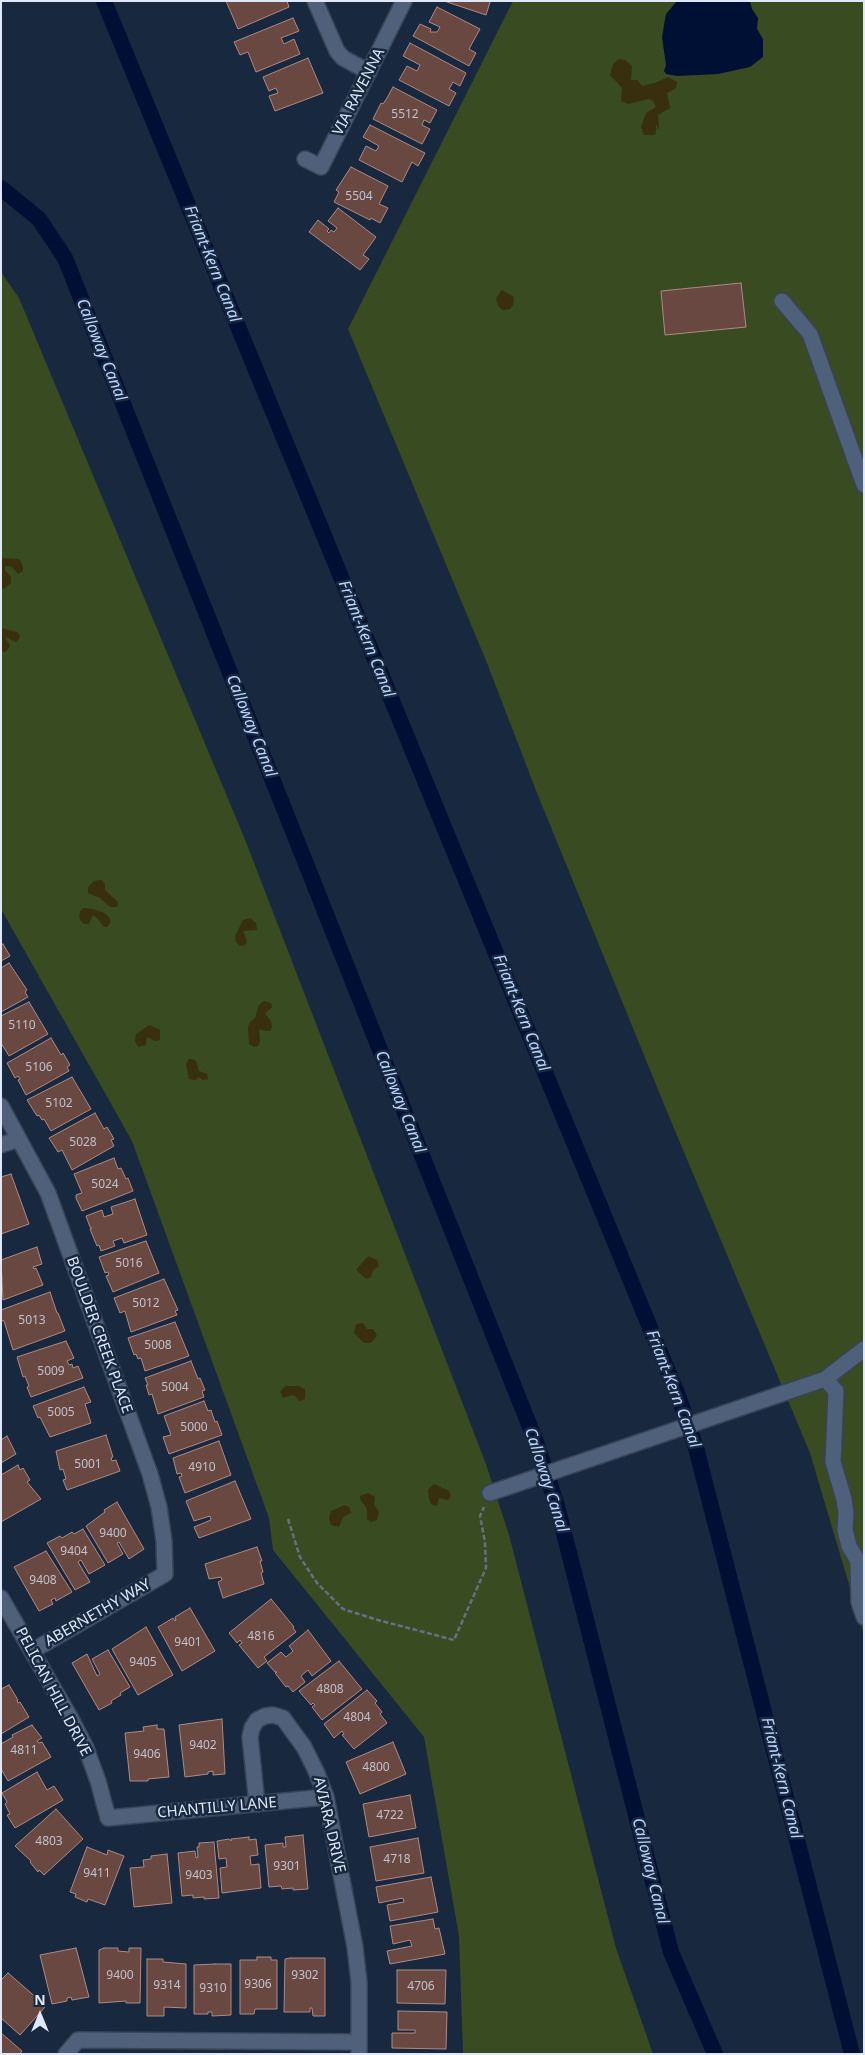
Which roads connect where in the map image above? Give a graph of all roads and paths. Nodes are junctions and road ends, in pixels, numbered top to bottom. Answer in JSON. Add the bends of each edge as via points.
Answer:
{"nodes":[{"id":1,"x":315,"y":1,"type":"edge"},
{"id":2,"x":404,"y":1,"type":"edge"},
{"id":3,"x":369,"y":72,"type":"junction"},
{"id":4,"x":306,"y":159,"type":"dead end"},
{"id":5,"x":782,"y":301,"type":"dead end"},
{"id":6,"x":864,"y":485,"type":"edge"},
{"id":7,"x":1,"y":1106,"type":"edge"},
{"id":8,"x":19,"y":1138,"type":"junction"},
{"id":9,"x":1,"y":1145,"type":"edge"},
{"id":10,"x":864,"y":1349,"type":"edge"},
{"id":11,"x":825,"y":1379,"type":"junction"},
{"id":12,"x":490,"y":1493,"type":"joint"},
{"id":13,"x":288,"y":1520,"type":"dead end"},
{"id":14,"x":861,"y":1562,"type":"edge"},
{"id":15,"x":165,"y":1574,"type":"joint"},
{"id":16,"x":1,"y":1598,"type":"edge"},
{"id":17,"x":864,"y":1617,"type":"edge"},
{"id":18,"x":32,"y":1651,"type":"junction"},
{"id":19,"x":326,"y":1797,"type":"junction"},
{"id":20,"x":257,"y":1804,"type":"junction"},
{"id":21,"x":108,"y":1818,"type":"joint"},
{"id":22,"x":359,"y":2048,"type":"edge"},
{"id":23,"x":66,"y":2054,"type":"edge"}],
"edges":[{"from":1,"to":3,"type":"street","via":[[337,51],[343,58]]},
{"from":2,"to":3,"type":"street","name":"VIA RAVENNA"},
{"from":3,"to":4,"type":"street","name":"VIA RAVENNA","via":[[321,167]]},
{"from":5,"to":6,"type":"street","via":[[810,334]]},
{"from":7,"to":8,"type":"street","name":"BOULDER CREEK PLACE"},
{"from":8,"to":9,"type":"street"},
{"from":8,"to":15,"type":"street","name":"BOULDER CREEK PLACE","via":[[48,1193],[150,1474],[159,1507]]},
{"from":10,"to":11,"type":"street"},
{"from":11,"to":12,"type":"street"},
{"from":11,"to":14,"type":"street","via":[[836,1391],[833,1462],[844,1498],[845,1530],[849,1546]]},
{"from":12,"to":13,"type":"path","via":[[480,1516],[486,1568],[454,1640],[343,1609],[308,1570],[300,1557]]},
{"from":14,"to":17,"type":"street","via":[[859,1602]]},
{"from":15,"to":18,"type":"street","name":"ABERNETHY WAY"},
{"from":16,"to":18,"type":"street","name":"PELICAN HILL DRIVE"},
{"from":18,"to":21,"type":"street","name":"PELICAN HILL DRIVE","via":[[86,1748]]},
{"from":19,"to":20,"type":"street","name":"CHANTILLY LANE"},
{"from":19,"to":20,"type":"street","name":"AVIARA DRIVE","via":[[304,1747],[289,1725],[273,1715],[257,1720],[250,1737]]},
{"from":19,"to":22,"type":"street","name":"AVIARA DRIVE","via":[[355,1946],[359,1982]]},
{"from":20,"to":21,"type":"street","name":"CHANTILLY LANE"},
{"from":22,"to":23,"type":"street","via":[[78,2040]]}]}
